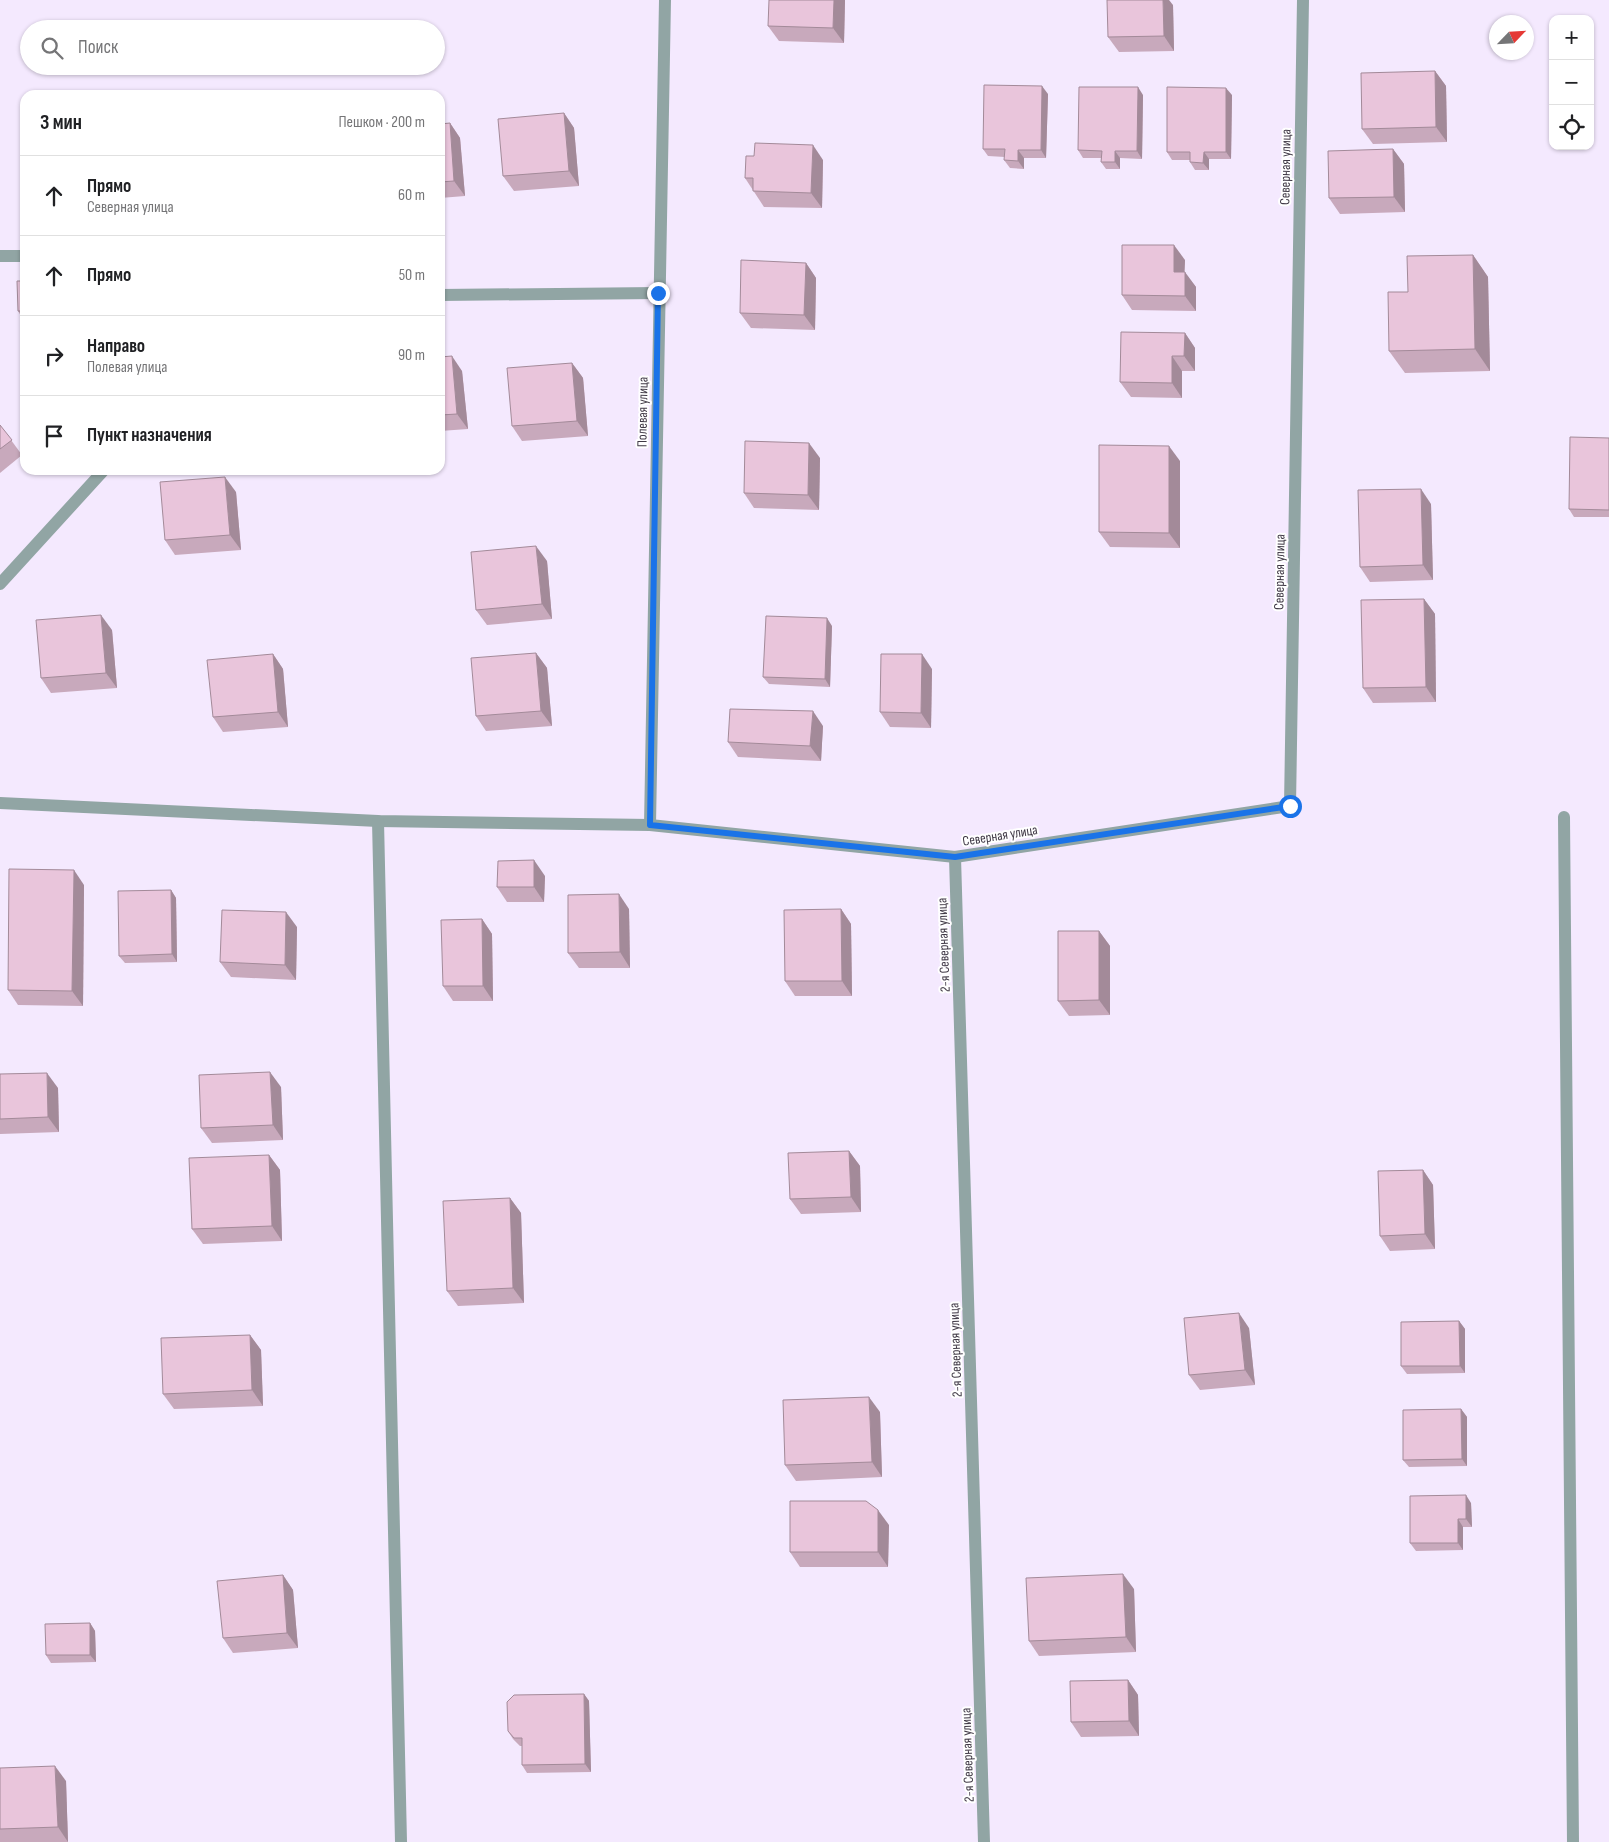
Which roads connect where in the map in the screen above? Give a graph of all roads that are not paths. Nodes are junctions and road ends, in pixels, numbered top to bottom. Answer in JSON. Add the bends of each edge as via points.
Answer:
{"nodes":[{"id":1,"x":665,"y":0,"type":"edge"},
{"id":2,"x":1303,"y":0,"type":"edge"},
{"id":3,"x":0,"y":256,"type":"edge"},
{"id":4,"x":20,"y":256,"type":"edge"},
{"id":5,"x":658,"y":293,"type":"junction"},
{"id":6,"x":445,"y":296,"type":"edge"},
{"id":7,"x":99,"y":475,"type":"edge"},
{"id":8,"x":0,"y":584,"type":"edge"},
{"id":9,"x":0,"y":803,"type":"edge"},
{"id":10,"x":1564,"y":816,"type":"dead end"},
{"id":11,"x":378,"y":821,"type":"junction"},
{"id":12,"x":650,"y":825,"type":"junction"},
{"id":13,"x":955,"y":857,"type":"junction"},
{"id":14,"x":401,"y":1842,"type":"edge"},
{"id":15,"x":984,"y":1842,"type":"edge"},
{"id":16,"x":1573,"y":1842,"type":"edge"}],
"edges":[{"from":1,"to":5,"type":"street","name":"Полевая улица"},
{"from":2,"to":13,"type":"street","name":"Северная улица","via":[[1290,806]]},
{"from":3,"to":4,"type":"street"},
{"from":5,"to":6,"type":"street"},
{"from":5,"to":12,"type":"street","name":"Полевая улица"},
{"from":7,"to":8,"type":"street"},
{"from":9,"to":11,"type":"street"},
{"from":10,"to":16,"type":"street"},
{"from":11,"to":12,"type":"street"},
{"from":11,"to":14,"type":"street"},
{"from":12,"to":13,"type":"street"},
{"from":13,"to":15,"type":"street","name":"2-я Северная улица"}]}
